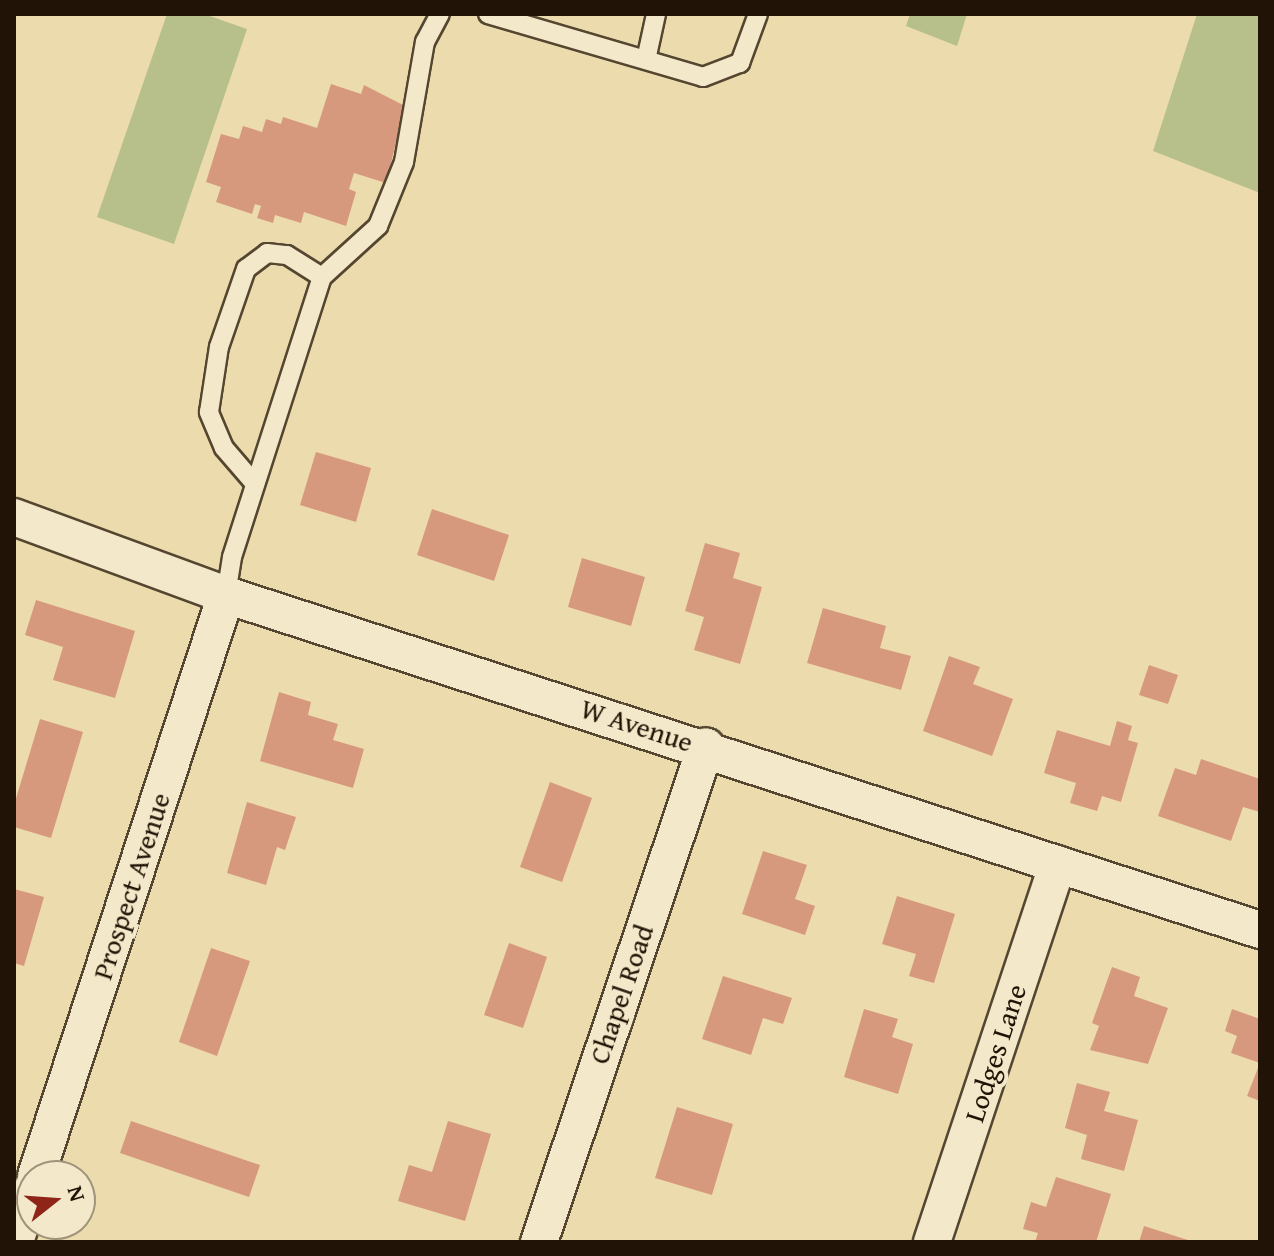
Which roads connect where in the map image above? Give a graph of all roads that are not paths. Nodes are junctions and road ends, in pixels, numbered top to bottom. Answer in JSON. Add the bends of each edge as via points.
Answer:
{"nodes":[{"id":1,"x":440,"y":14,"type":"edge"},
{"id":2,"x":488,"y":14,"type":"edge"},
{"id":3,"x":656,"y":14,"type":"edge"},
{"id":4,"x":758,"y":14,"type":"edge"},
{"id":5,"x":646,"y":60,"type":"junction"},
{"id":6,"x":322,"y":277,"type":"junction"},
{"id":7,"x":255,"y":484,"type":"junction"},
{"id":8,"x":14,"y":517,"type":"edge"},
{"id":9,"x":226,"y":595,"type":"junction"},
{"id":10,"x":706,"y":746,"type":"junction"},
{"id":11,"x":1058,"y":864,"type":"junction"},
{"id":12,"x":1260,"y":930,"type":"edge"},
{"id":13,"x":41,"y":1160,"type":"edge"},
{"id":14,"x":539,"y":1242,"type":"edge"},
{"id":15,"x":932,"y":1242,"type":"edge"}],
"edges":[{"from":1,"to":6,"type":"lane","via":[[425,42],[404,162],[378,226]]},
{"from":2,"to":5,"type":"lane"},
{"from":3,"to":5,"type":"lane"},
{"from":4,"to":5,"type":"lane","via":[[740,63],[703,77]]},
{"from":6,"to":7,"type":"lane"},
{"from":6,"to":7,"type":"lane","via":[[287,255],[267,253],[246,269],[219,347],[209,412],[224,448]]},
{"from":7,"to":9,"type":"lane"},
{"from":8,"to":9,"type":"street","name":"W Avenue"},
{"from":9,"to":10,"type":"street","name":"W Avenue"},
{"from":9,"to":13,"type":"street","name":"Prospect Avenue"},
{"from":10,"to":11,"type":"street","name":"W Avenue"},
{"from":10,"to":14,"type":"street","name":"Chapel Road"},
{"from":11,"to":12,"type":"street","name":"W Avenue"},
{"from":11,"to":15,"type":"street","name":"Lodges Lane"}]}
